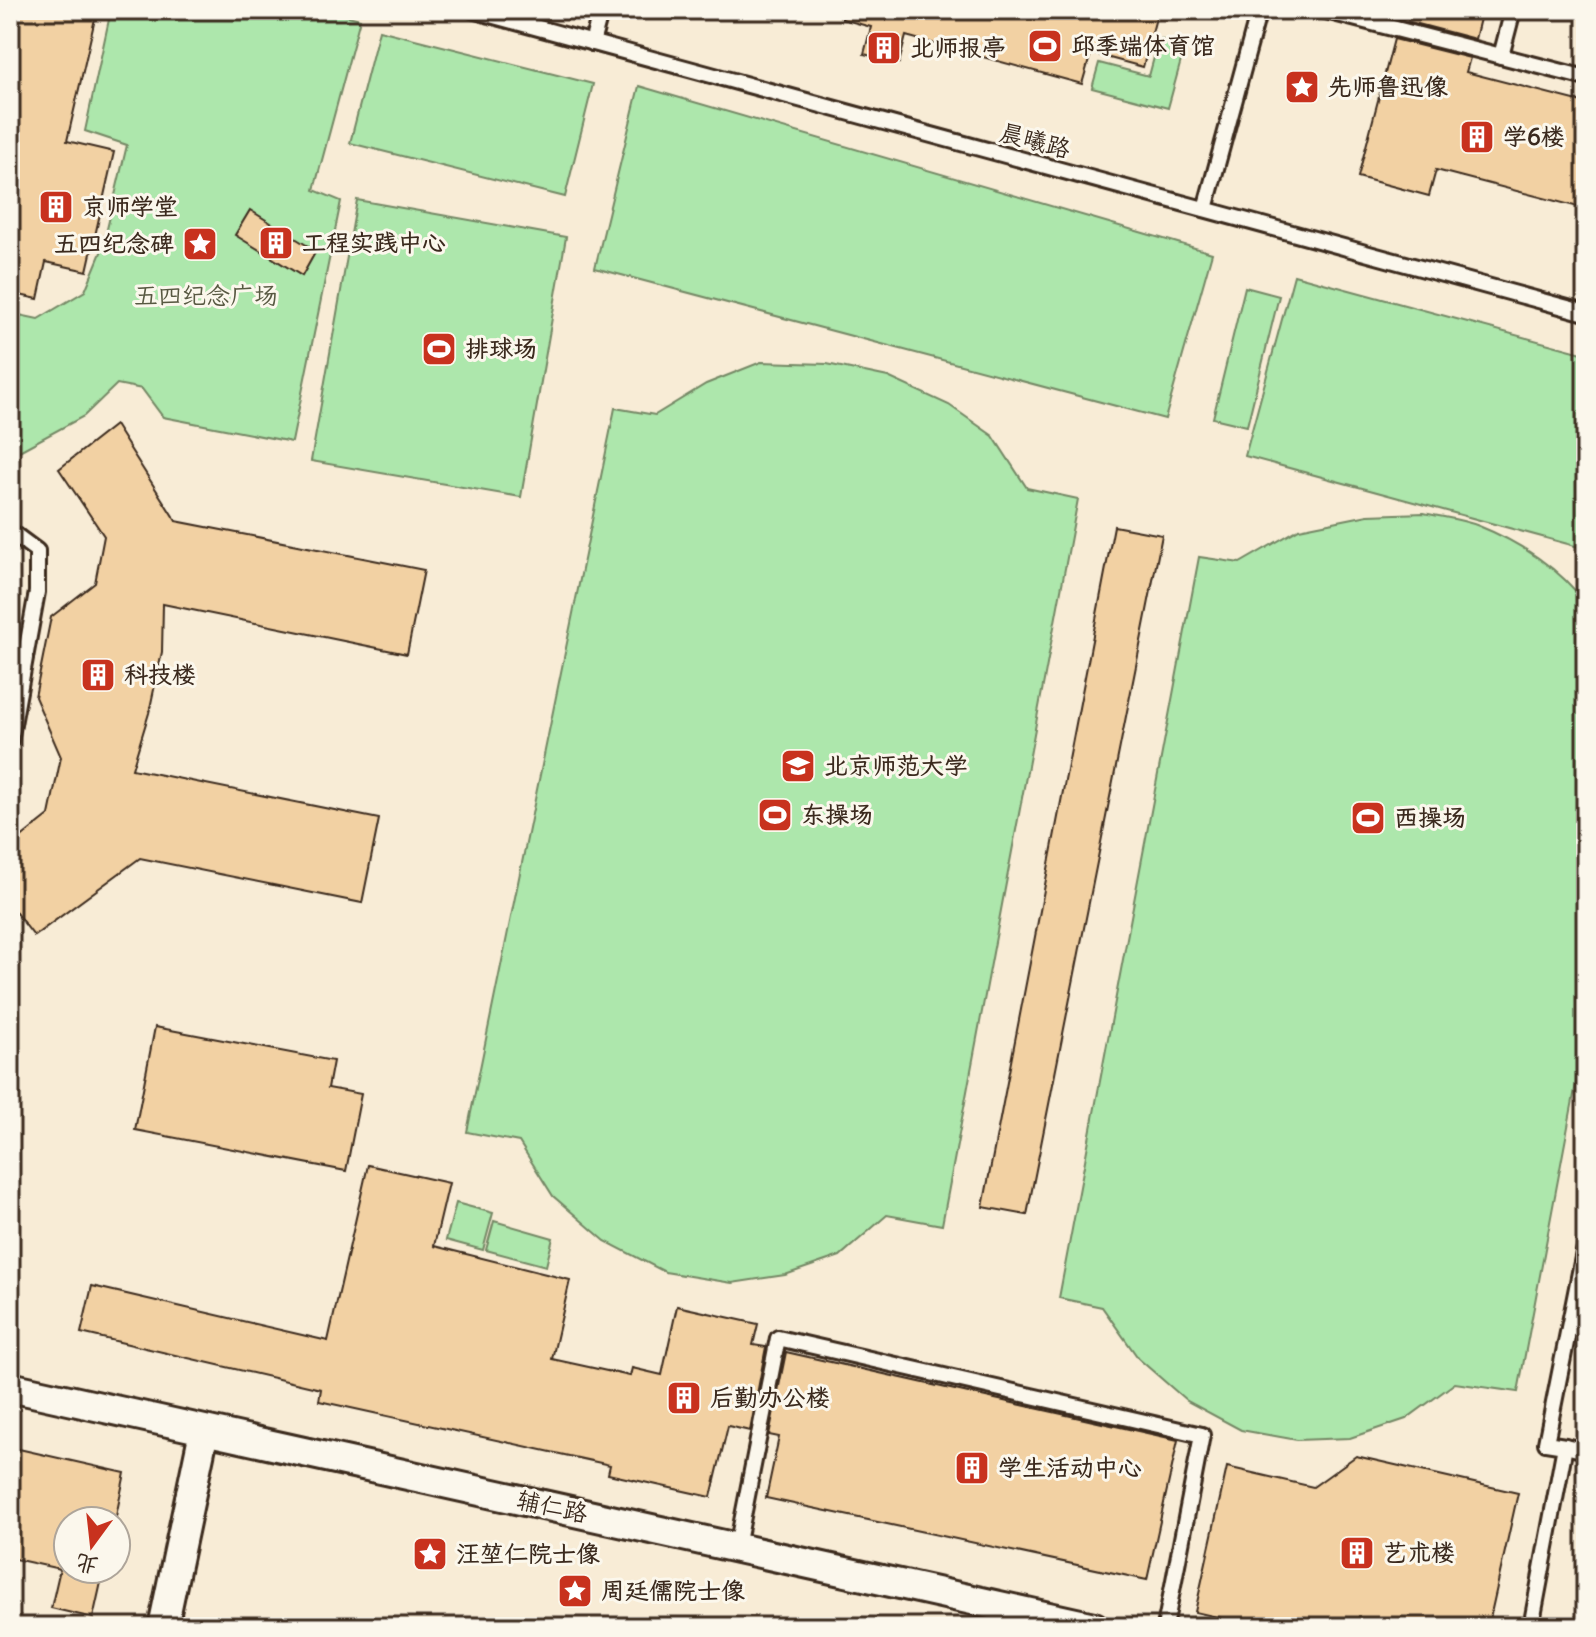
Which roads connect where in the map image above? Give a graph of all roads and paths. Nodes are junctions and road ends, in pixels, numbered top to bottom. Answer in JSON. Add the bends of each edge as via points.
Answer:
{"nodes":[{"id":1,"x":472,"y":10,"type":"edge"},
{"id":2,"x":601,"y":10,"type":"edge"},
{"id":3,"x":1259,"y":10,"type":"edge"},
{"id":4,"x":1322,"y":10,"type":"edge"},
{"id":5,"x":1513,"y":10,"type":"edge"},
{"id":6,"x":592,"y":43,"type":"junction"},
{"id":7,"x":1501,"y":56,"type":"junction"},
{"id":8,"x":1586,"y":78,"type":"edge"},
{"id":9,"x":1205,"y":209,"type":"junction"},
{"id":10,"x":1586,"y":313,"type":"edge"},
{"id":11,"x":10,"y":531,"type":"edge"},
{"id":12,"x":10,"y":741,"type":"edge"},
{"id":13,"x":1586,"y":1242,"type":"edge"},
{"id":14,"x":10,"y":1387,"type":"edge"},
{"id":15,"x":204,"y":1431,"type":"junction"},
{"id":16,"x":1565,"y":1446,"type":"junction"},
{"id":17,"x":1586,"y":1451,"type":"edge"},
{"id":18,"x":737,"y":1547,"type":"junction"},
{"id":19,"x":1086,"y":1626,"type":"edge"},
{"id":20,"x":163,"y":1627,"type":"edge"},
{"id":21,"x":1165,"y":1627,"type":"edge"},
{"id":22,"x":1531,"y":1627,"type":"edge"}],
"edges":[{"from":1,"to":6,"type":"lane","name":"晨曦路"},
{"from":2,"to":6,"type":"lane"},
{"from":3,"to":9,"type":"lane"},
{"from":4,"to":7,"type":"lane"},
{"from":5,"to":7,"type":"lane"},
{"from":6,"to":9,"type":"lane","name":"晨曦路"},
{"from":7,"to":8,"type":"lane"},
{"from":9,"to":10,"type":"lane","name":"晨曦路"},
{"from":11,"to":12,"type":"lane","via":[[37,551],[37,592]]},
{"from":13,"to":16,"type":"lane","via":[[1546,1443]]},
{"from":14,"to":15,"type":"street","name":"辅仁路"},
{"from":15,"to":18,"type":"street","name":"辅仁路"},
{"from":15,"to":20,"type":"street"},
{"from":16,"to":17,"type":"lane"},
{"from":16,"to":22,"type":"lane"},
{"from":18,"to":19,"type":"street","name":"辅仁路"},
{"from":18,"to":21,"type":"lane","via":[[778,1338],[1202,1435]]}]}
